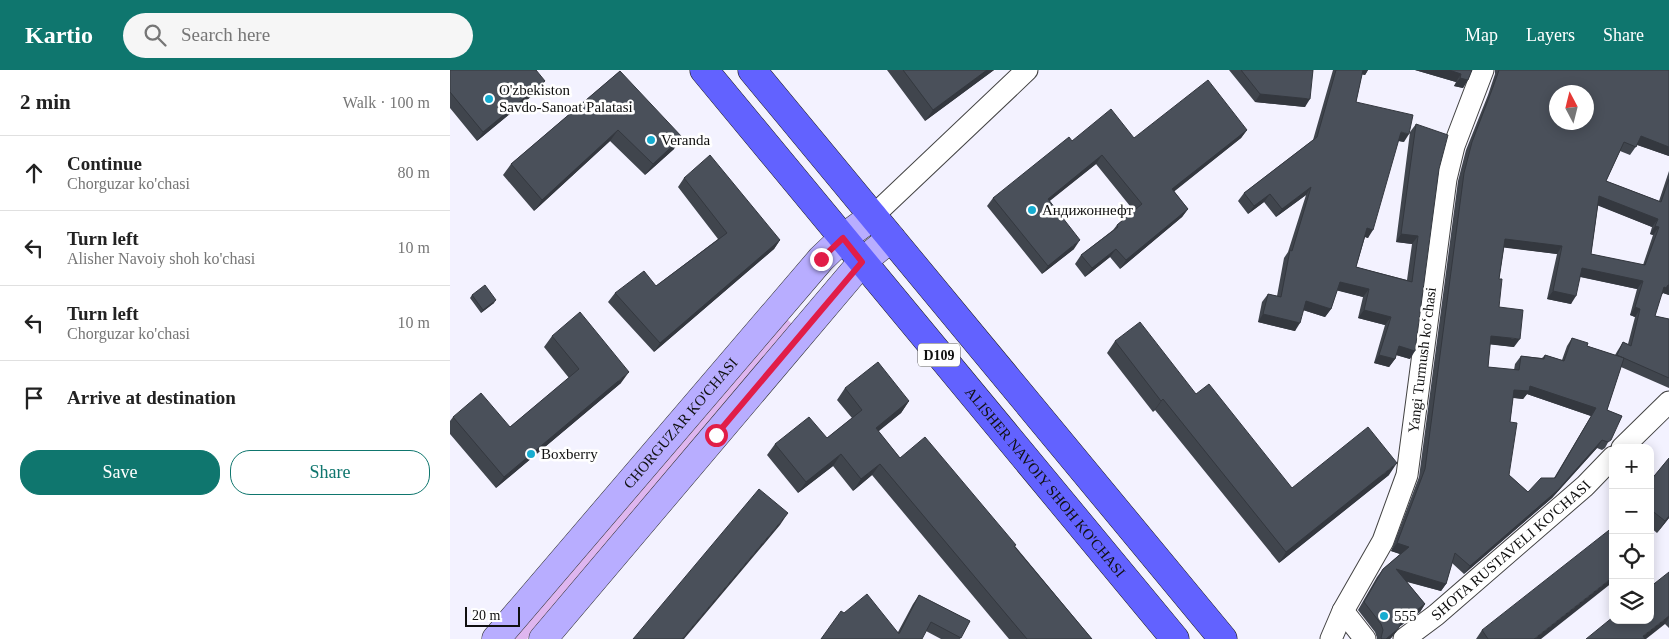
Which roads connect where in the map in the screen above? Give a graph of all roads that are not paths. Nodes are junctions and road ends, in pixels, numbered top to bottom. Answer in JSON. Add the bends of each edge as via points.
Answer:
{"nodes":[{"id":1,"x":704,"y":70,"type":"edge"},
{"id":2,"x":752,"y":70,"type":"edge"},
{"id":3,"x":1027,"y":70,"type":"edge"},
{"id":4,"x":1483,"y":70,"type":"edge"},
{"id":5,"x":873,"y":216,"type":"junction"},
{"id":6,"x":843,"y":238,"type":"junction"},
{"id":7,"x":891,"y":238,"type":"junction"},
{"id":8,"x":862,"y":262,"type":"junction"},
{"id":9,"x":1669,"y":402,"type":"edge"},
{"id":10,"x":1626,"y":444,"type":"edge"},
{"id":11,"x":1609,"y":461,"type":"edge"},
{"id":12,"x":1343,"y":611,"type":"junction"},
{"id":13,"x":496,"y":639,"type":"edge"},
{"id":14,"x":543,"y":639,"type":"edge"},
{"id":15,"x":1175,"y":639,"type":"edge"},
{"id":16,"x":1223,"y":639,"type":"edge"},
{"id":17,"x":1331,"y":639,"type":"edge"},
{"id":18,"x":1365,"y":639,"type":"edge"},
{"id":19,"x":1404,"y":639,"type":"edge"}],
"edges":[{"from":1,"to":6,"type":"main road","name":"ALISHER NAVOIY SHOH KO'CHASI","number":"D109"},
{"from":2,"to":5,"type":"main road","number":"D109"},
{"from":3,"to":5,"type":"street"},
{"from":4,"to":12,"type":"street","name":"Yangi Turmush koʻchasi","via":[[1454,146],[1446,179],[1407,476],[1383,541]]},
{"from":5,"to":6,"type":"main road","name":"CHORGUZAR KO'CHASI"},
{"from":5,"to":7,"type":"main road","number":"D109"},
{"from":6,"to":8,"type":"main road","name":"ALISHER NAVOIY SHOH KO'CHASI","number":"D109"},
{"from":6,"to":13,"type":"main road","name":"CHORGUZAR KO'CHASI","via":[[821,259]]},
{"from":7,"to":8,"type":"main road"},
{"from":7,"to":16,"type":"main road","number":"D109"},
{"from":8,"to":14,"type":"main road"},
{"from":8,"to":15,"type":"main road","name":"ALISHER NAVOIY SHOH KO'CHASI","number":"D109"},
{"from":9,"to":10,"type":"street"},
{"from":11,"to":19,"type":"street","name":"SHOTA RUSTAVELI KO'CHASI","via":[[1578,493]]},
{"from":12,"to":17,"type":"street","name":"Yangi Turmush koʻchasi"},
{"from":12,"to":18,"type":"street"}]}
